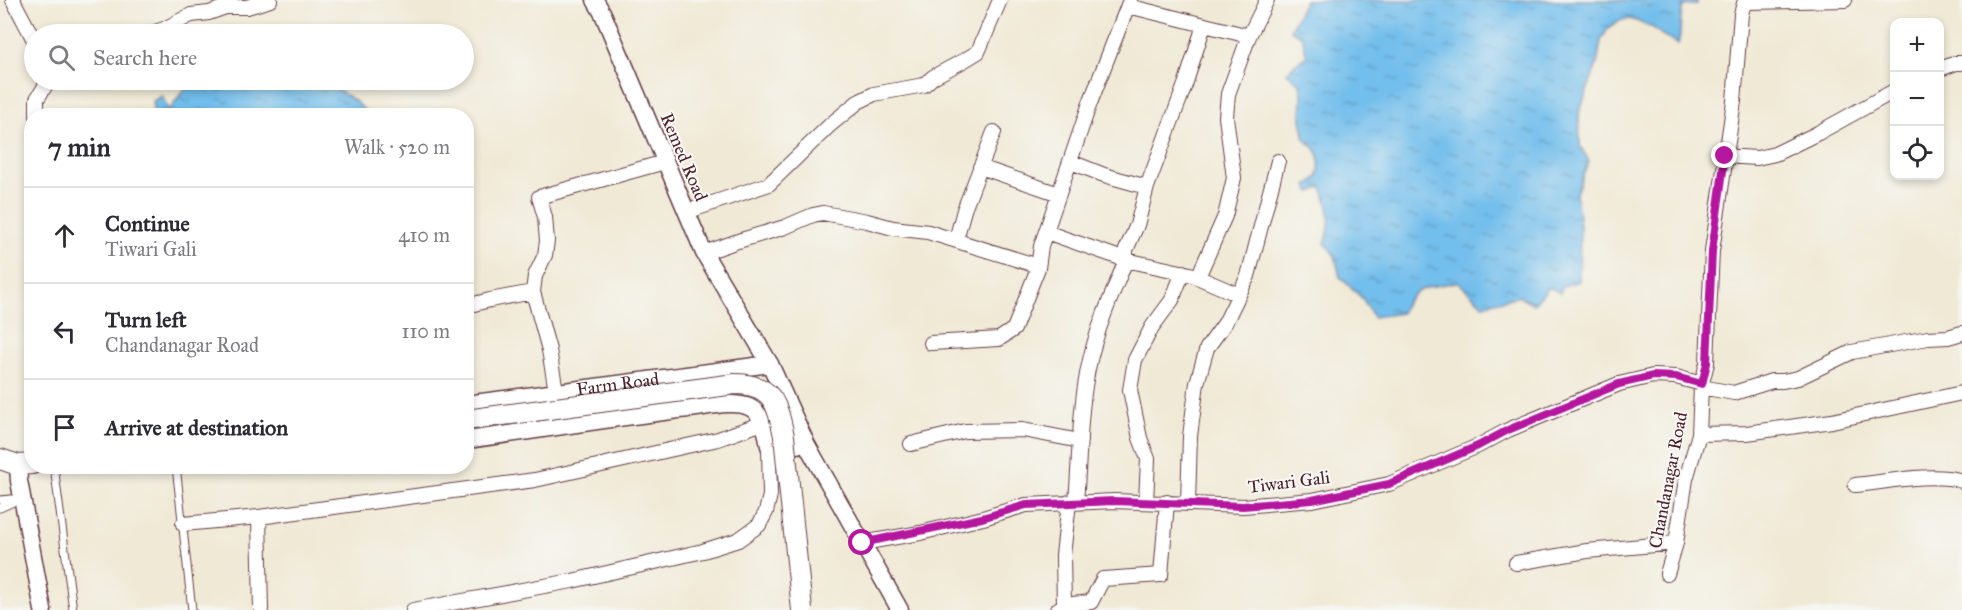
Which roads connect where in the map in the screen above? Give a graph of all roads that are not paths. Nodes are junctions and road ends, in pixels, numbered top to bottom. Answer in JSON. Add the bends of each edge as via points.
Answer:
{"nodes":[{"id":1,"x":13,"y":0,"type":"edge"},
{"id":2,"x":270,"y":0,"type":"edge"},
{"id":3,"x":595,"y":0,"type":"edge"},
{"id":4,"x":1000,"y":0,"type":"edge"},
{"id":5,"x":1267,"y":0,"type":"edge"},
{"id":6,"x":1845,"y":0,"type":"edge"},
{"id":7,"x":1745,"y":1,"type":"edge"},
{"id":8,"x":1129,"y":3,"type":"edge"},
{"id":9,"x":26,"y":24,"type":"edge"},
{"id":10,"x":174,"y":24,"type":"edge"},
{"id":11,"x":1204,"y":25,"type":"junction"},
{"id":12,"x":1249,"y":36,"type":"junction"},
{"id":13,"x":1962,"y":63,"type":"edge"},
{"id":14,"x":1944,"y":68,"type":"edge"},
{"id":15,"x":43,"y":90,"type":"edge"},
{"id":16,"x":1890,"y":93,"type":"edge"},
{"id":17,"x":37,"y":108,"type":"edge"},
{"id":18,"x":994,"y":132,"type":"dead end"},
{"id":19,"x":1725,"y":156,"type":"junction"},
{"id":20,"x":1278,"y":161,"type":"dead end"},
{"id":21,"x":664,"y":162,"type":"junction"},
{"id":22,"x":1071,"y":162,"type":"junction"},
{"id":23,"x":980,"y":167,"type":"junction"},
{"id":24,"x":1147,"y":187,"type":"junction"},
{"id":25,"x":1059,"y":194,"type":"junction"},
{"id":26,"x":686,"y":212,"type":"junction"},
{"id":27,"x":1046,"y":232,"type":"junction"},
{"id":28,"x":956,"y":240,"type":"junction"},
{"id":29,"x":704,"y":253,"type":"junction"},
{"id":30,"x":1126,"y":260,"type":"junction"},
{"id":31,"x":1038,"y":266,"type":"junction"},
{"id":32,"x":1183,"y":272,"type":"junction"},
{"id":33,"x":1198,"y":278,"type":"junction"},
{"id":34,"x":533,"y":292,"type":"junction"},
{"id":35,"x":1239,"y":295,"type":"junction"},
{"id":36,"x":474,"y":304,"type":"edge"},
{"id":37,"x":1962,"y":333,"type":"edge"},
{"id":38,"x":931,"y":343,"type":"dead end"},
{"id":39,"x":770,"y":364,"type":"junction"},
{"id":40,"x":1702,"y":385,"type":"junction"},
{"id":41,"x":556,"y":391,"type":"junction"},
{"id":42,"x":1962,"y":393,"type":"edge"},
{"id":43,"x":474,"y":403,"type":"edge"},
{"id":44,"x":474,"y":419,"type":"edge"},
{"id":45,"x":763,"y":423,"type":"junction"},
{"id":46,"x":1699,"y":434,"type":"junction"},
{"id":47,"x":474,"y":439,"type":"edge"},
{"id":48,"x":1080,"y":441,"type":"junction"},
{"id":49,"x":911,"y":444,"type":"dead end"},
{"id":50,"x":807,"y":445,"type":"junction"},
{"id":51,"x":769,"y":446,"type":"junction"},
{"id":52,"x":17,"y":463,"type":"edge"},
{"id":53,"x":55,"y":474,"type":"edge"},
{"id":54,"x":177,"y":474,"type":"edge"},
{"id":55,"x":1962,"y":481,"type":"edge"},
{"id":56,"x":1855,"y":485,"type":"dead end"},
{"id":57,"x":22,"y":498,"type":"junction"},
{"id":58,"x":0,"y":500,"type":"edge"},
{"id":59,"x":1072,"y":502,"type":"junction"},
{"id":60,"x":1146,"y":502,"type":"junction"},
{"id":61,"x":1167,"y":502,"type":"junction"},
{"id":62,"x":1188,"y":504,"type":"junction"},
{"id":63,"x":0,"y":508,"type":"edge"},
{"id":64,"x":259,"y":517,"type":"junction"},
{"id":65,"x":183,"y":524,"type":"junction"},
{"id":66,"x":862,"y":543,"type":"junction"},
{"id":67,"x":1676,"y":543,"type":"junction"},
{"id":68,"x":1515,"y":563,"type":"dead end"},
{"id":69,"x":1667,"y":574,"type":"dead end"},
{"id":70,"x":1060,"y":608,"type":"edge"},
{"id":71,"x":43,"y":610,"type":"edge"},
{"id":72,"x":73,"y":610,"type":"edge"},
{"id":73,"x":192,"y":610,"type":"edge"},
{"id":74,"x":261,"y":610,"type":"edge"},
{"id":75,"x":413,"y":610,"type":"edge"},
{"id":76,"x":802,"y":610,"type":"edge"},
{"id":77,"x":900,"y":610,"type":"edge"}],
"edges":[{"from":1,"to":9,"type":"street"},
{"from":2,"to":10,"type":"street","via":[[191,15]]},
{"from":3,"to":21,"type":"street","name":"Remed Road"},
{"from":4,"to":26,"type":"street","via":[[978,52],[924,85],[874,94],[858,102],[769,184]]},
{"from":5,"to":12,"type":"street"},
{"from":6,"to":7,"type":"street"},
{"from":7,"to":19,"type":"street","name":"Chandanagar Road"},
{"from":8,"to":11,"type":"street"},
{"from":8,"to":22,"type":"street"},
{"from":11,"to":12,"type":"street"},
{"from":11,"to":24,"type":"street"},
{"from":12,"to":33,"type":"street","via":[[1228,94],[1226,117],[1234,178],[1225,216]]},
{"from":13,"to":14,"type":"street"},
{"from":15,"to":17,"type":"street"},
{"from":16,"to":19,"type":"street","via":[[1775,154],[1757,158]]},
{"from":18,"to":23,"type":"street"},
{"from":19,"to":40,"type":"street","name":"Chandanagar Road","via":[[1712,251],[1707,363]]},
{"from":20,"to":35,"type":"street","via":[[1248,276]]},
{"from":21,"to":26,"type":"street","name":"Remed Road"},
{"from":21,"to":34,"type":"street","via":[[539,197],[547,241]]},
{"from":22,"to":24,"type":"street"},
{"from":22,"to":25,"type":"street"},
{"from":23,"to":25,"type":"street"},
{"from":23,"to":28,"type":"street"},
{"from":24,"to":30,"type":"street"},
{"from":25,"to":27,"type":"street"},
{"from":26,"to":29,"type":"street","name":"Remed Road"},
{"from":27,"to":30,"type":"street"},
{"from":27,"to":31,"type":"street"},
{"from":28,"to":29,"type":"street","via":[[823,213]]},
{"from":28,"to":31,"type":"street"},
{"from":29,"to":39,"type":"street","name":"Remed Road"},
{"from":30,"to":32,"type":"street"},
{"from":30,"to":48,"type":"street","via":[[1101,321],[1090,361]]},
{"from":31,"to":38,"type":"street","via":[[1014,329],[999,339]]},
{"from":32,"to":33,"type":"street"},
{"from":32,"to":60,"type":"street","via":[[1172,300],[1135,360],[1130,390],[1148,459]]},
{"from":33,"to":35,"type":"street"},
{"from":34,"to":36,"type":"street"},
{"from":34,"to":41,"type":"street"},
{"from":35,"to":62,"type":"street","via":[[1207,348],[1197,383],[1190,436]]},
{"from":37,"to":40,"type":"street","name":"Tiwari Gali","via":[[1852,352],[1798,378],[1772,381],[1734,393]]},
{"from":39,"to":41,"type":"street","name":"Farm Road"},
{"from":39,"to":50,"type":"street","name":"Remed Road"},
{"from":40,"to":46,"type":"street","name":"Chandanagar Road"},
{"from":40,"to":62,"type":"street","name":"Tiwari Gali","via":[[1676,377],[1653,376],[1619,384],[1389,484],[1273,504]]},
{"from":41,"to":43,"type":"street","name":"Farm Road"},
{"from":42,"to":46,"type":"street","via":[[1832,421],[1747,433]]},
{"from":44,"to":76,"type":"main road","bridge":true,"via":[[735,384],[751,384],[761,389],[778,409],[784,436]]},
{"from":45,"to":47,"type":"street","via":[[750,408],[731,405]]},
{"from":45,"to":51,"type":"street"},
{"from":45,"to":64,"type":"street","via":[[718,439],[535,480]]},
{"from":46,"to":67,"type":"street","name":"Chandanagar Road","via":[[1686,479]]},
{"from":48,"to":49,"type":"street","via":[[1023,430],[965,431]]},
{"from":48,"to":59,"type":"street"},
{"from":50,"to":51,"type":"street"},
{"from":50,"to":66,"type":"street","name":"Remed Road"},
{"from":51,"to":75,"type":"street","via":[[770,495],[766,512],[759,525],[738,540],[572,581]]},
{"from":52,"to":57,"type":"street"},
{"from":53,"to":72,"type":"lane"},
{"from":54,"to":65,"type":"lane"},
{"from":55,"to":56,"type":"street","via":[[1935,477]]},
{"from":57,"to":58,"type":"lane"},
{"from":57,"to":63,"type":"lane"},
{"from":57,"to":71,"type":"street"},
{"from":59,"to":60,"type":"street","name":"Tiwari Gali"},
{"from":59,"to":66,"type":"street","name":"Tiwari Gali","via":[[1026,505]]},
{"from":59,"to":70,"type":"street"},
{"from":60,"to":61,"type":"street","name":"Tiwari Gali"},
{"from":61,"to":62,"type":"street","name":"Tiwari Gali"},
{"from":61,"to":70,"type":"street","via":[[1161,575],[1103,579],[1091,602]]},
{"from":64,"to":65,"type":"street"},
{"from":64,"to":74,"type":"street"},
{"from":65,"to":73,"type":"lane"},
{"from":66,"to":77,"type":"street","name":"Remed Road"},
{"from":67,"to":68,"type":"street","via":[[1587,551]]},
{"from":67,"to":69,"type":"street","name":"Chandanagar Road"}]}
